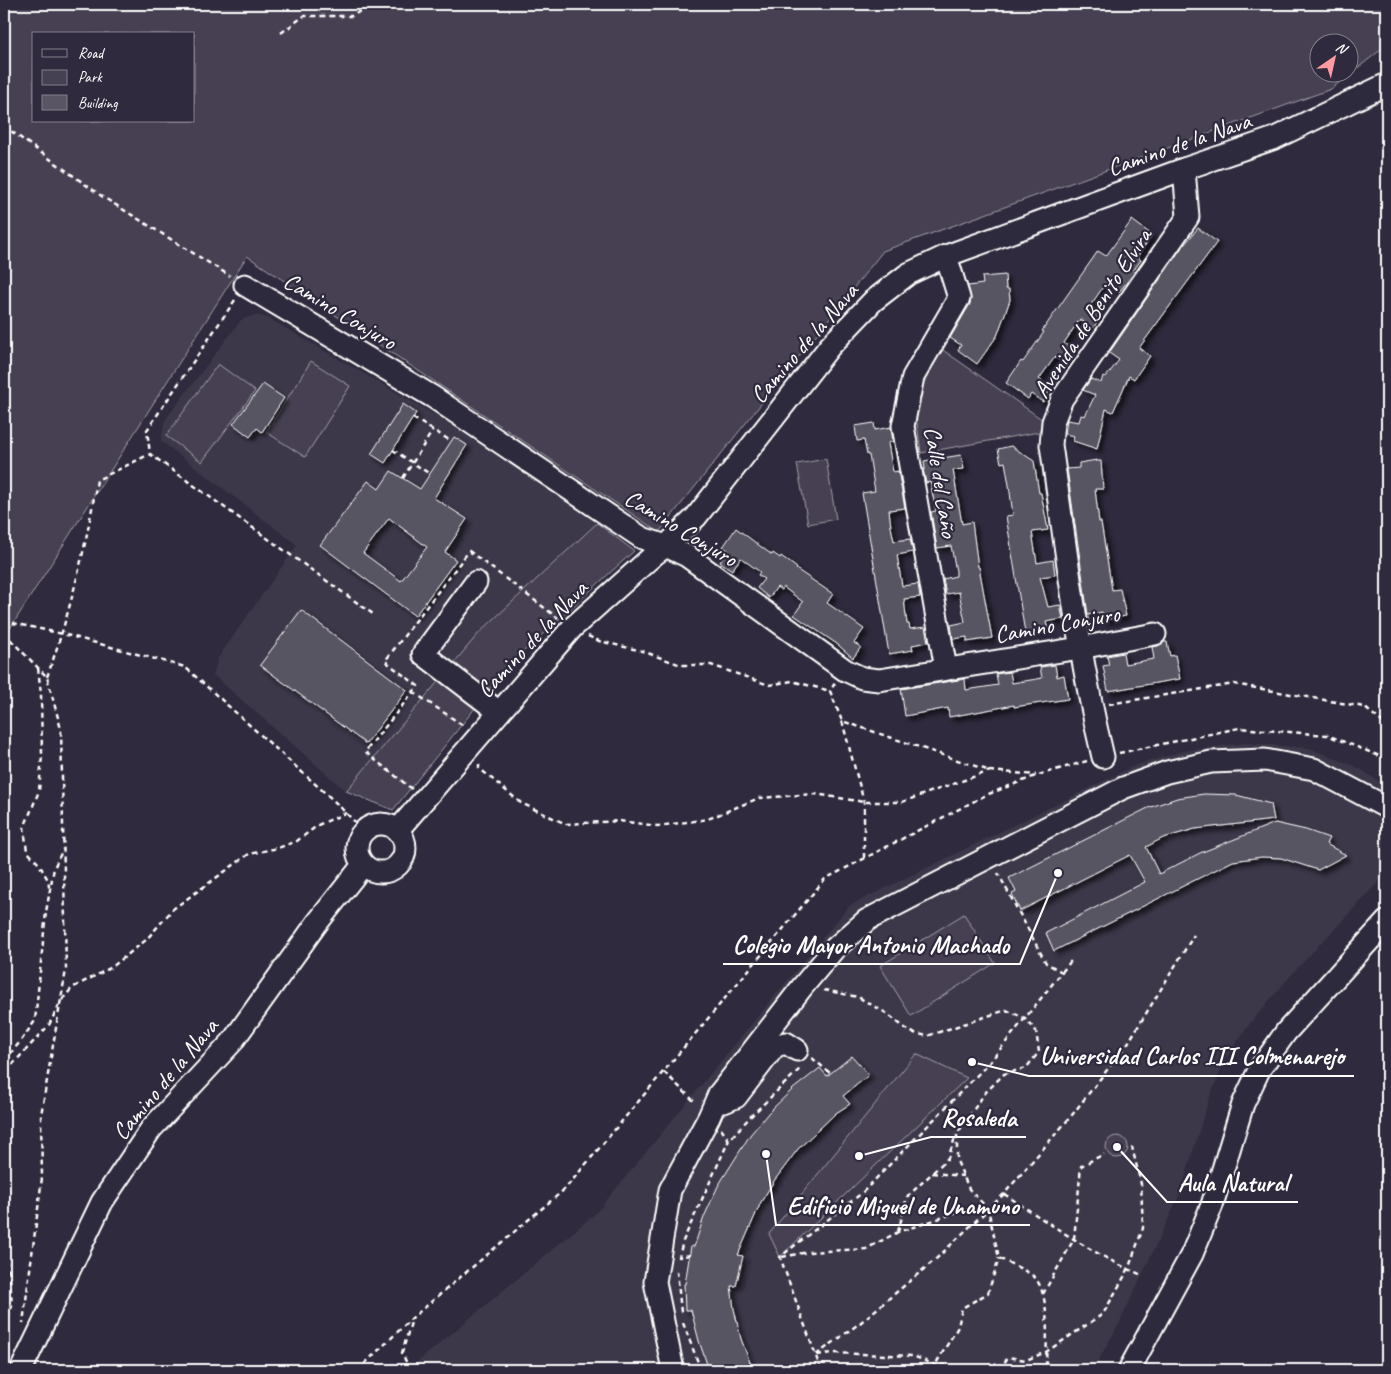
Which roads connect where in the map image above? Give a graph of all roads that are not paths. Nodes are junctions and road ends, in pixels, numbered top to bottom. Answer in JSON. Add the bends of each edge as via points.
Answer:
{"nodes":[{"id":1,"x":1387,"y":84,"type":"edge"},
{"id":2,"x":1184,"y":169,"type":"junction"},
{"id":3,"x":946,"y":256,"type":"junction"},
{"id":4,"x":245,"y":285,"type":"road end"},
{"id":5,"x":666,"y":546,"type":"junction"},
{"id":6,"x":476,"y":582,"type":"dead end"},
{"id":7,"x":1155,"y":634,"type":"dead end"},
{"id":8,"x":1080,"y":648,"type":"junction"},
{"id":9,"x":946,"y":669,"type":"junction"},
{"id":10,"x":499,"y":712,"type":"junction"},
{"id":11,"x":1103,"y":756,"type":"dead end"},
{"id":12,"x":1387,"y":806,"type":"edge"},
{"id":13,"x":397,"y":831,"type":"junction"},
{"id":14,"x":363,"y":865,"type":"junction"},
{"id":15,"x":1387,"y":921,"type":"edge"},
{"id":16,"x":797,"y":1050,"type":"dead end"},
{"id":17,"x":719,"y":1094,"type":"junction"},
{"id":18,"x":21,"y":1370,"type":"edge"},
{"id":19,"x":673,"y":1370,"type":"edge"},
{"id":20,"x":1129,"y":1370,"type":"edge"}],
"edges":[{"from":1,"to":2,"type":"street","name":"Camino de la Nava","via":[[1275,138]]},
{"from":2,"to":3,"type":"street","name":"Camino de la Nava"},
{"from":2,"to":8,"type":"street","name":"Avenida de Benito Elvira","via":[[1188,217],[1062,399],[1053,422],[1051,445]]},
{"from":3,"to":5,"type":"street","name":"Camino de la Nava","via":[[908,274],[873,301],[830,346],[696,517]]},
{"from":3,"to":9,"type":"street","name":"Calle del Caño","via":[[959,298],[913,377],[903,426]]},
{"from":4,"to":5,"type":"street","name":"Camino Conjuro","via":[[433,397],[642,538]]},
{"from":5,"to":9,"type":"street","name":"Camino Conjuro","via":[[687,556],[845,670],[862,678],[879,680]]},
{"from":5,"to":10,"type":"street","name":"Camino de la Nava","via":[[572,628]]},
{"from":6,"to":10,"type":"street","via":[[423,654]]},
{"from":7,"to":8,"type":"street","name":"Camino Conjuro"},
{"from":8,"to":9,"type":"street","name":"Camino Conjuro"},
{"from":8,"to":11,"type":"street","name":"Avenida de Benito Elvira"},
{"from":10,"to":13,"type":"street","name":"Camino de la Nava"},
{"from":12,"to":17,"type":"street","via":[[1314,769],[1265,760],[1211,762],[1167,772],[1123,788],[868,920],[834,950]]},
{"from":13,"to":14,"type":"street","via":[[380,824],[364,831],[357,847]]},
{"from":13,"to":14,"type":"street","via":[[404,848],[398,865],[380,872]]},
{"from":14,"to":18,"type":"street","name":"Camino de la Nava","via":[[232,1042],[151,1129],[102,1202]]},
{"from":15,"to":20,"type":"street","via":[[1286,1032],[1259,1070],[1243,1104],[1212,1205],[1192,1254]]},
{"from":16,"to":17,"type":"street","via":[[786,1043],[775,1046],[736,1098],[724,1102]]},
{"from":17,"to":19,"type":"street","via":[[670,1190],[655,1282]]}]}
